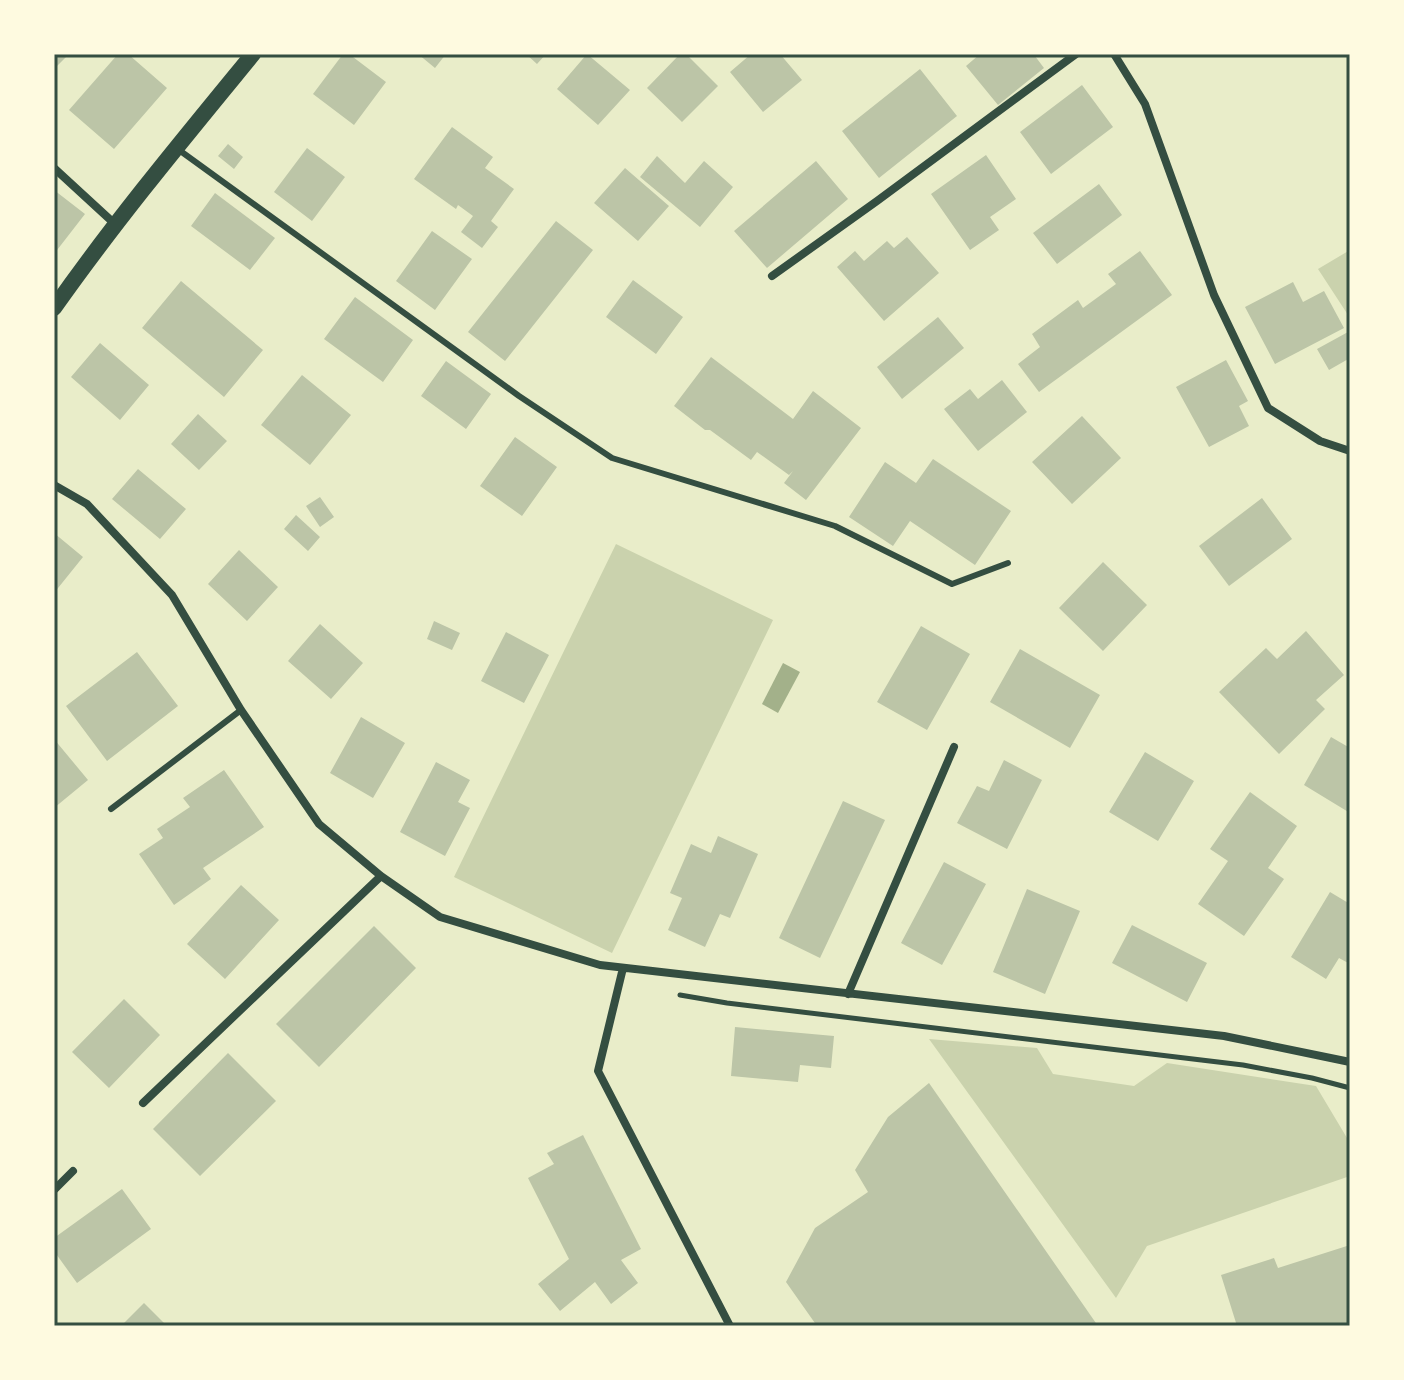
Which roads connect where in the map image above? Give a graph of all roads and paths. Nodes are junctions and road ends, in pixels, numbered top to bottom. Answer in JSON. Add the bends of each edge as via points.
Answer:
{"nodes":[{"id":1,"x":253,"y":54,"type":"edge"},
{"id":2,"x":1076,"y":54,"type":"edge"},
{"id":3,"x":1114,"y":54,"type":"edge"},
{"id":4,"x":176,"y":148,"type":"junction"},
{"id":5,"x":54,"y":168,"type":"edge"},
{"id":6,"x":116,"y":225,"type":"junction"},
{"id":7,"x":772,"y":276,"type":"dead end"},
{"id":8,"x":54,"y":308,"type":"edge"},
{"id":9,"x":1350,"y":451,"type":"edge"},
{"id":10,"x":54,"y":485,"type":"edge"},
{"id":11,"x":1008,"y":563,"type":"dead end"},
{"id":12,"x":241,"y":710,"type":"junction"},
{"id":13,"x":954,"y":747,"type":"dead end"},
{"id":14,"x":111,"y":809,"type":"dead end"},
{"id":15,"x":381,"y":876,"type":"junction"},
{"id":16,"x":623,"y":968,"type":"junction"},
{"id":17,"x":665,"y":993,"type":"dead end"},
{"id":18,"x":848,"y":994,"type":"junction"},
{"id":19,"x":1350,"y":1062,"type":"edge"},
{"id":20,"x":1350,"y":1088,"type":"edge"},
{"id":21,"x":143,"y":1103,"type":"dead end"},
{"id":22,"x":73,"y":1171,"type":"dead end"},
{"id":23,"x":54,"y":1190,"type":"edge"},
{"id":24,"x":730,"y":1326,"type":"edge"}],
"edges":[{"from":1,"to":4,"type":"main road"},
{"from":2,"to":7,"type":"street"},
{"from":3,"to":9,"type":"street","via":[[1145,104],[1214,295],[1268,408],[1320,441]]},
{"from":4,"to":6,"type":"main road"},
{"from":4,"to":11,"type":"lane","via":[[612,458],[835,526],[952,584]]},
{"from":5,"to":6,"type":"street"},
{"from":6,"to":8,"type":"main road"},
{"from":10,"to":12,"type":"street","via":[[87,504],[172,595]]},
{"from":12,"to":14,"type":"lane"},
{"from":12,"to":15,"type":"street","via":[[319,824]]},
{"from":13,"to":18,"type":"street"},
{"from":15,"to":16,"type":"street","via":[[440,917]]},
{"from":15,"to":21,"type":"street"},
{"from":16,"to":18,"type":"street"},
{"from":16,"to":24,"type":"street","via":[[598,1071]]},
{"from":17,"to":20,"type":"path","via":[[1243,1065]]},
{"from":18,"to":19,"type":"street","via":[[1224,1036]]},
{"from":22,"to":23,"type":"street"}]}
